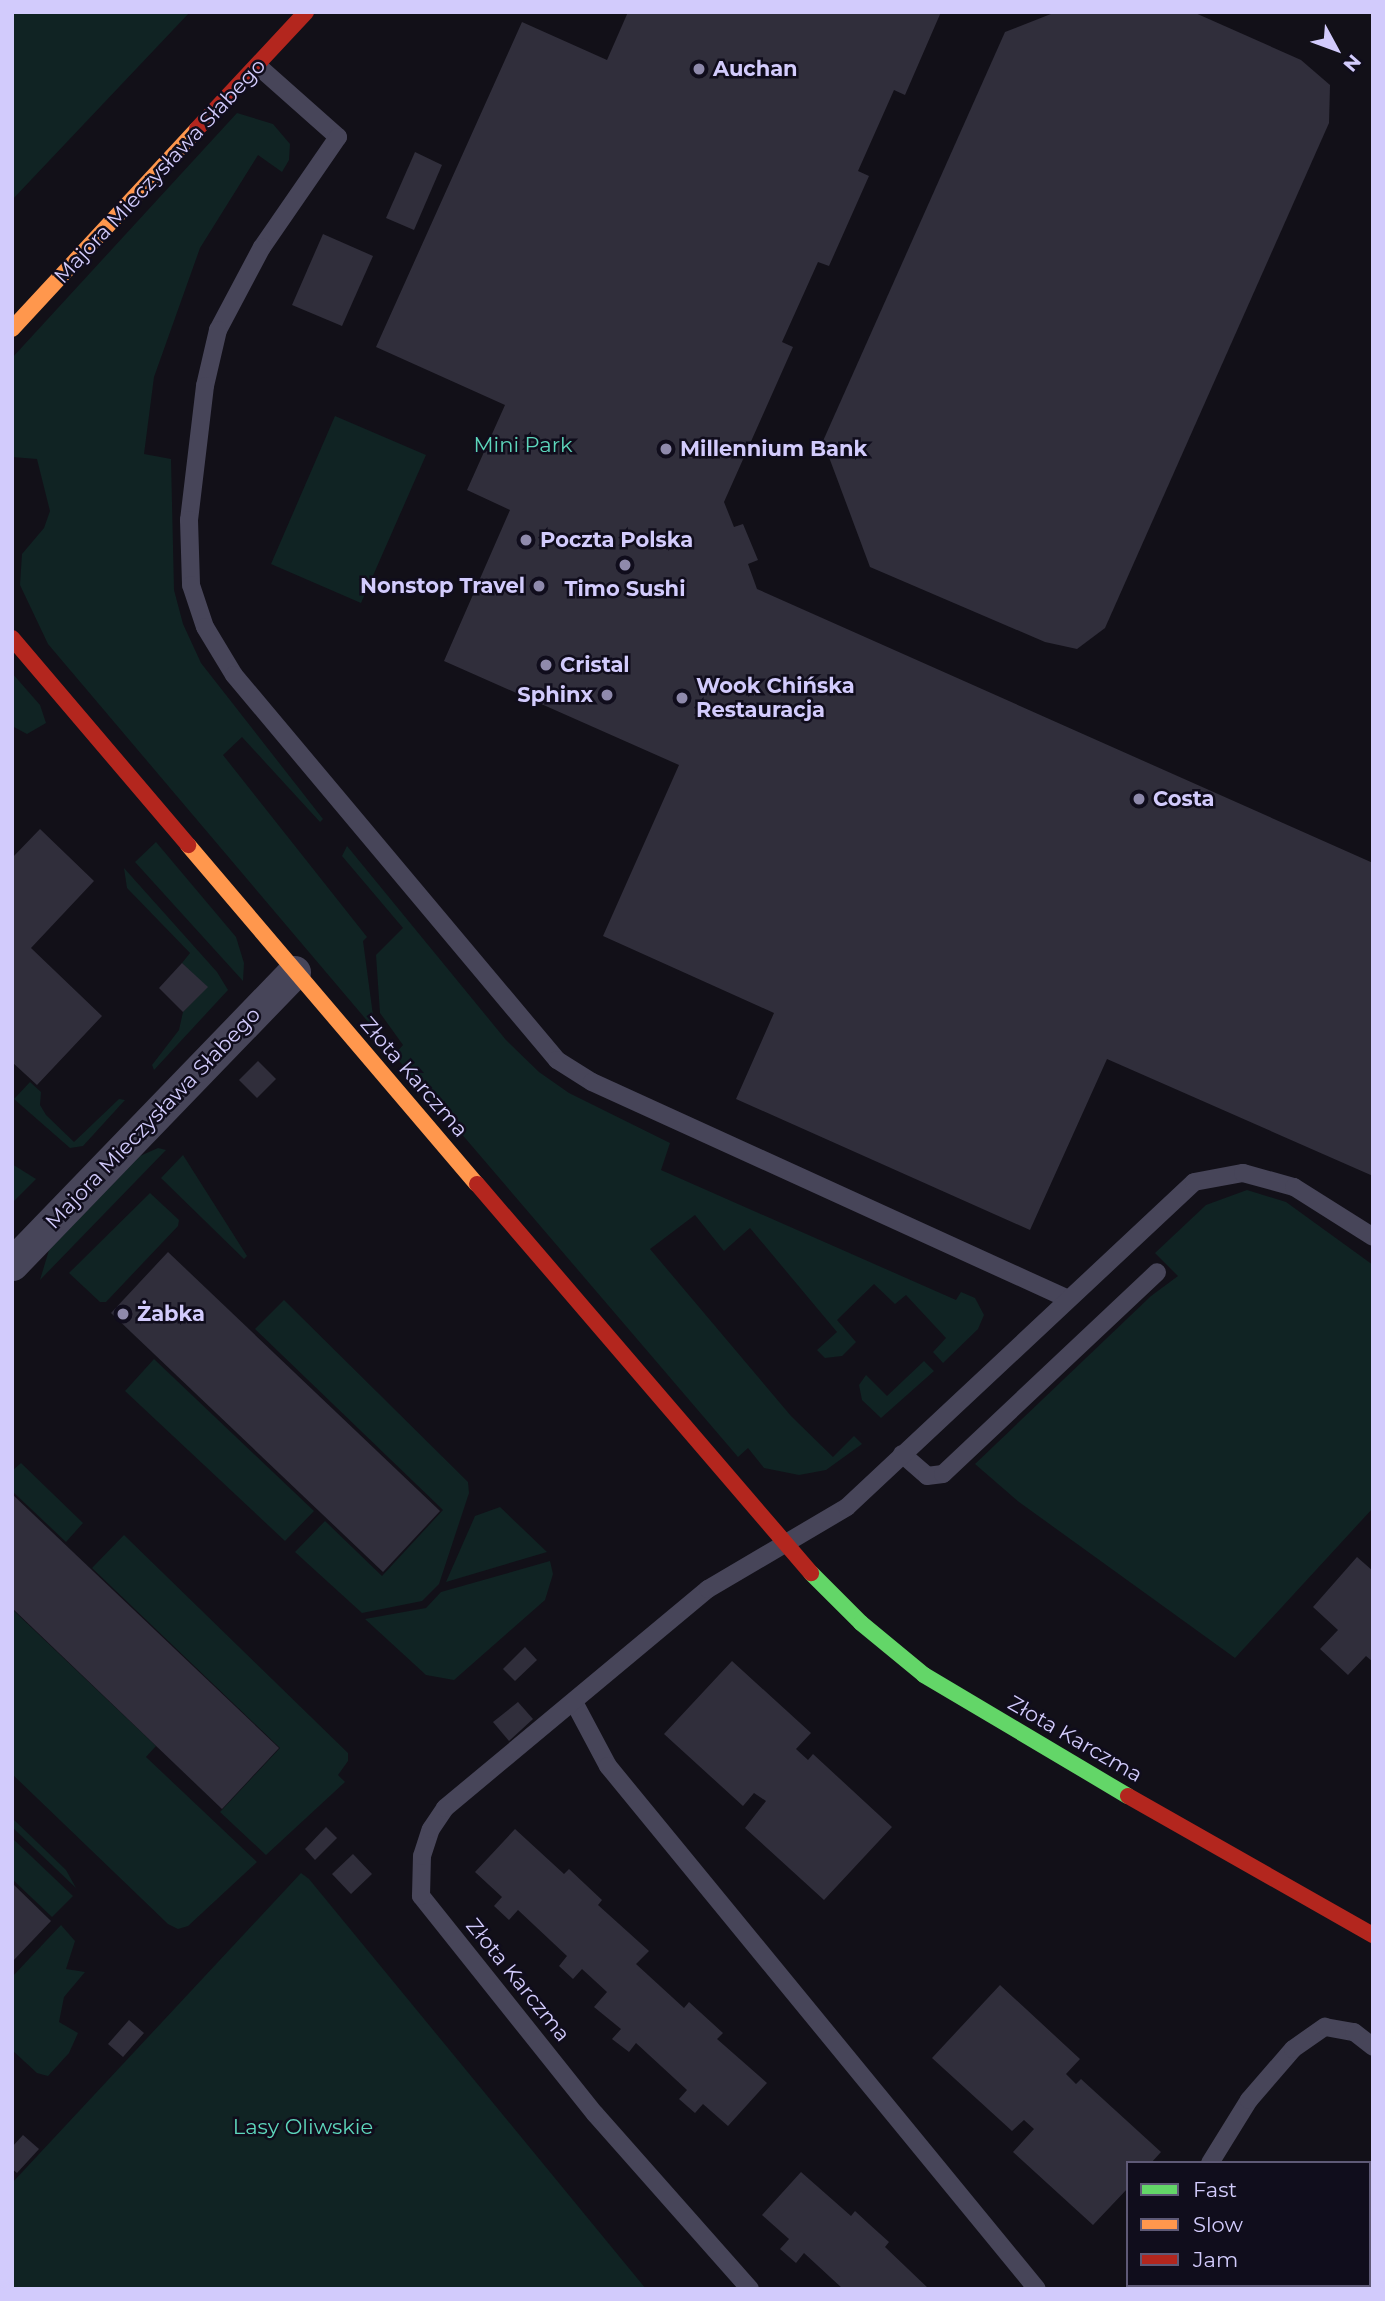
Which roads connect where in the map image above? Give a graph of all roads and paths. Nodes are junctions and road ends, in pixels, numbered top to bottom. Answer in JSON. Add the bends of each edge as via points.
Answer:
{"nodes":[{"id":1,"x":306,"y":12,"type":"edge"},
{"id":2,"x":258,"y":66,"type":"junction"},
{"id":3,"x":12,"y":330,"type":"edge"},
{"id":4,"x":12,"y":638,"type":"edge"},
{"id":5,"x":294,"y":972,"type":"junction"},
{"id":6,"x":1373,"y":1237,"type":"edge"},
{"id":7,"x":12,"y":1264,"type":"edge"},
{"id":8,"x":1157,"y":1272,"type":"dead end"},
{"id":9,"x":1066,"y":1298,"type":"junction"},
{"id":10,"x":902,"y":1454,"type":"junction"},
{"id":11,"x":783,"y":1544,"type":"junction"},
{"id":12,"x":575,"y":1704,"type":"junction"},
{"id":13,"x":1373,"y":1935,"type":"edge"},
{"id":14,"x":1373,"y":2046,"type":"edge"},
{"id":15,"x":1211,"y":2161,"type":"edge"},
{"id":16,"x":750,"y":2289,"type":"edge"},
{"id":17,"x":1037,"y":2289,"type":"edge"}],
"edges":[{"from":1,"to":2,"type":"street","name":"Majora Mieczysława Słabego"},
{"from":2,"to":3,"type":"street","name":"Majora Mieczysława Słabego"},
{"from":2,"to":9,"type":"lane","via":[[338,137],[262,247],[218,330],[205,386],[189,520],[191,585],[205,627],[234,675],[557,1060],[592,1082]]},
{"from":4,"to":5,"type":"street","name":"Złota Karczma"},
{"from":5,"to":7,"type":"street","name":"Majora Mieczysława Słabego"},
{"from":5,"to":11,"type":"street","name":"Złota Karczma"},
{"from":6,"to":9,"type":"lane","via":[[1294,1187],[1243,1172],[1194,1182]]},
{"from":8,"to":10,"type":"lane","via":[[943,1474],[927,1476]]},
{"from":9,"to":10,"type":"lane"},
{"from":10,"to":11,"type":"lane","via":[[847,1507]]},
{"from":11,"to":12,"type":"lane","name":"Złota Karczma","via":[[708,1590]]},
{"from":11,"to":13,"type":"street","name":"Złota Karczma","via":[[861,1623],[924,1675],[1010,1729]]},
{"from":12,"to":16,"type":"lane","name":"Złota Karczma","via":[[445,1808],[422,1856],[421,1896],[595,2114]]},
{"from":12,"to":17,"type":"lane","via":[[608,1766]]},
{"from":14,"to":15,"type":"lane","via":[[1354,2032],[1325,2027],[1293,2049],[1249,2100]]}]}
